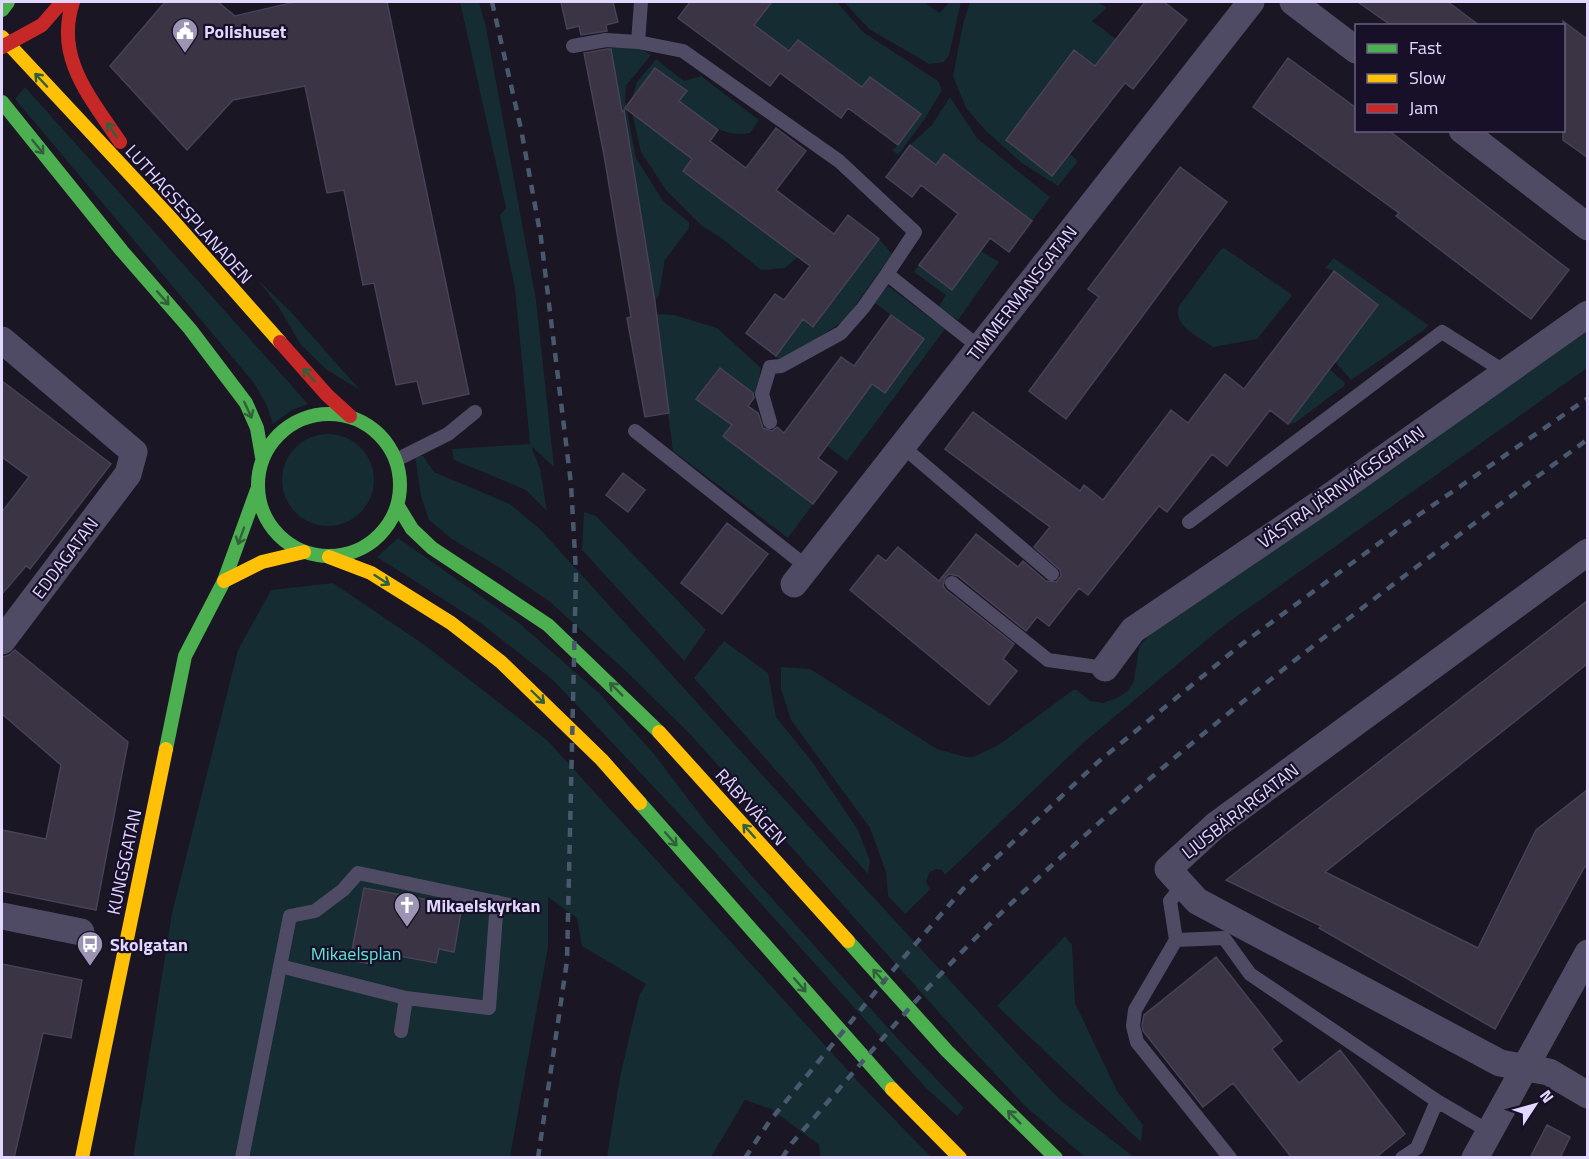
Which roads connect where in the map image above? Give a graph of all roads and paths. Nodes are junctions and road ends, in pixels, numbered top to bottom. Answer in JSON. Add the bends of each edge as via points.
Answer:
{"nodes":[{"id":1,"x":8,"y":2,"type":"edge"},
{"id":2,"x":62,"y":2,"type":"edge"},
{"id":3,"x":73,"y":2,"type":"edge"},
{"id":4,"x":641,"y":2,"type":"edge"},
{"id":5,"x":1251,"y":2,"type":"edge"},
{"id":6,"x":1293,"y":2,"type":"edge"},
{"id":7,"x":2,"y":10,"type":"edge"},
{"id":8,"x":638,"y":42,"type":"junction"},
{"id":9,"x":4,"y":43,"type":"edge"},
{"id":10,"x":573,"y":46,"type":"dead end"},
{"id":11,"x":1355,"y":49,"type":"edge"},
{"id":12,"x":2,"y":102,"type":"edge"},
{"id":13,"x":1465,"y":132,"type":"edge"},
{"id":14,"x":167,"y":214,"type":"junction"},
{"id":15,"x":1587,"y":227,"type":"edge"},
{"id":16,"x":887,"y":274,"type":"junction"},
{"id":17,"x":1587,"y":314,"type":"edge"},
{"id":18,"x":190,"y":329,"type":"junction"},
{"id":19,"x":2,"y":340,"type":"edge"},
{"id":20,"x":979,"y":347,"type":"junction"},
{"id":21,"x":1505,"y":372,"type":"junction"},
{"id":22,"x":233,"y":409,"type":"dead end"},
{"id":23,"x":475,"y":412,"type":"dead end"},
{"id":24,"x":350,"y":416,"type":"junction"},
{"id":25,"x":770,"y":422,"type":"dead end"},
{"id":26,"x":635,"y":431,"type":"dead end"},
{"id":27,"x":902,"y":446,"type":"junction"},
{"id":28,"x":262,"y":457,"type":"junction"},
{"id":29,"x":396,"y":460,"type":"junction"},
{"id":30,"x":257,"y":490,"type":"junction"},
{"id":31,"x":398,"y":506,"type":"junction"},
{"id":32,"x":1189,"y":522,"type":"dead end"},
{"id":33,"x":304,"y":552,"type":"junction"},
{"id":34,"x":1587,"y":552,"type":"edge"},
{"id":35,"x":329,"y":557,"type":"junction"},
{"id":36,"x":1052,"y":574,"type":"dead end"},
{"id":37,"x":800,"y":575,"type":"joint"},
{"id":38,"x":224,"y":581,"type":"junction"},
{"id":39,"x":952,"y":584,"type":"dead end"},
{"id":40,"x":194,"y":612,"type":"dead end"},
{"id":41,"x":2,"y":641,"type":"edge"},
{"id":42,"x":185,"y":656,"type":"junction"},
{"id":43,"x":1105,"y":668,"type":"joint"},
{"id":44,"x":1183,"y":885,"type":"junction"},
{"id":45,"x":497,"y":902,"type":"junction"},
{"id":46,"x":513,"y":906,"type":"dead end"},
{"id":47,"x":2,"y":916,"type":"edge"},
{"id":48,"x":81,"y":932,"type":"dead end"},
{"id":49,"x":1176,"y":940,"type":"junction"},
{"id":50,"x":1587,"y":953,"type":"edge"},
{"id":51,"x":280,"y":966,"type":"junction"},
{"id":52,"x":406,"y":998,"type":"junction"},
{"id":53,"x":401,"y":1031,"type":"dead end"},
{"id":54,"x":1525,"y":1067,"type":"junction"},
{"id":55,"x":1587,"y":1095,"type":"edge"},
{"id":56,"x":1437,"y":1101,"type":"junction"},
{"id":57,"x":1490,"y":1132,"type":"junction"},
{"id":58,"x":82,"y":1158,"type":"edge"},
{"id":59,"x":242,"y":1158,"type":"edge"},
{"id":60,"x":960,"y":1158,"type":"edge"},
{"id":61,"x":1056,"y":1158,"type":"edge"},
{"id":62,"x":1230,"y":1158,"type":"edge"},
{"id":63,"x":1402,"y":1158,"type":"edge"},
{"id":64,"x":1475,"y":1158,"type":"edge"}],
"edges":[{"from":1,"to":7,"type":"main road"},
{"from":2,"to":9,"type":"main road","via":[[42,25]]},
{"from":14,"to":3,"type":"main road","one_way":true,"via":[[75,72],[68,44]]},
{"from":4,"to":8,"type":"lane"},
{"from":5,"to":20,"type":"street","name":"TIMMERMANSGATAN"},
{"from":6,"to":11,"type":"street"},
{"from":8,"to":10,"type":"lane","via":[[606,40]]},
{"from":8,"to":16,"type":"lane","via":[[683,51],[839,161],[915,232]]},
{"from":14,"to":9,"type":"main road","name":"LUTHAGSESPLANADEN","one_way":true},
{"from":12,"to":18,"type":"main road","one_way":true},
{"from":13,"to":15,"type":"street"},
{"from":24,"to":14,"type":"main road","name":"LUTHAGSESPLANADEN","one_way":true},
{"from":16,"to":20,"type":"lane"},
{"from":16,"to":25,"type":"lane","via":[[841,333],[781,366],[770,367],[762,394]]},
{"from":17,"to":21,"type":"street","name":"VÄSTRA JÄRNVÄGSGATAN"},
{"from":18,"to":22,"type":"main road"},
{"from":18,"to":28,"type":"main road","one_way":true,"via":[[246,403],[257,428]]},
{"from":19,"to":41,"type":"street","name":"EDDAGATAN","via":[[134,452],[128,474]]},
{"from":20,"to":27,"type":"street","name":"TIMMERMANSGATAN"},
{"from":21,"to":32,"type":"lane","via":[[1442,332]]},
{"from":21,"to":43,"type":"street","name":"VÄSTRA JÄRNVÄGSGATAN","via":[[1133,630]]},
{"from":23,"to":29,"type":"lane","via":[[448,434]]},
{"from":24,"to":28,"type":"main road","via":[[325,413],[301,418],[275,436]]},
{"from":24,"to":29,"type":"main road","via":[[382,436]]},
{"from":26,"to":37,"type":"lane"},
{"from":27,"to":36,"type":"lane"},
{"from":27,"to":37,"type":"street","name":"TIMMERMANSGATAN"},
{"from":28,"to":30,"type":"main road"},
{"from":29,"to":31,"type":"main road","via":[[401,481]]},
{"from":30,"to":33,"type":"main road","via":[[263,514],[277,535]]},
{"from":30,"to":38,"type":"main road","name":"KUNGSGATAN","one_way":true},
{"from":31,"to":35,"type":"main road","via":[[375,540],[353,553]]},
{"from":61,"to":31,"type":"main road","name":"RÅBYVÄGEN","one_way":true,"via":[[947,1051],[658,730],[548,625],[432,548],[412,530]]},
{"from":33,"to":35,"type":"main road"},
{"from":33,"to":38,"type":"main road","via":[[274,557]]},
{"from":34,"to":44,"type":"street","name":"LJUSBÄRARGATAN","via":[[1216,825],[1168,869]]},
{"from":35,"to":60,"type":"main road","one_way":true,"via":[[371,573],[451,622],[501,662],[602,760],[903,1102]]},
{"from":38,"to":42,"type":"main road","name":"KUNGSGATAN"},
{"from":39,"to":43,"type":"lane","via":[[1048,660]]},
{"from":40,"to":42,"type":"main road"},
{"from":42,"to":58,"type":"main road","name":"KUNGSGATAN"},
{"from":44,"to":49,"type":"lane","via":[[1170,901]]},
{"from":44,"to":54,"type":"street","name":"LJUSBÄRARGATAN","via":[[1197,901],[1500,1063]]},
{"from":45,"to":46,"type":"lane"},
{"from":45,"to":51,"type":"lane","via":[[358,873],[315,911],[290,916]]},
{"from":45,"to":52,"type":"lane","via":[[489,1008]]},
{"from":47,"to":48,"type":"street"},
{"from":49,"to":56,"type":"lane","via":[[1224,938],[1250,974]]},
{"from":49,"to":62,"type":"lane","via":[[1135,1010],[1133,1026],[1137,1042]]},
{"from":50,"to":54,"type":"street"},
{"from":51,"to":52,"type":"lane"},
{"from":51,"to":59,"type":"lane"},
{"from":52,"to":53,"type":"lane"},
{"from":54,"to":55,"type":"street","name":"LJUSBÄRARGATAN","via":[[1549,1072]]},
{"from":54,"to":57,"type":"street"},
{"from":56,"to":57,"type":"lane"},
{"from":56,"to":63,"type":"lane","via":[[1416,1148]]},
{"from":57,"to":64,"type":"street"}]}
